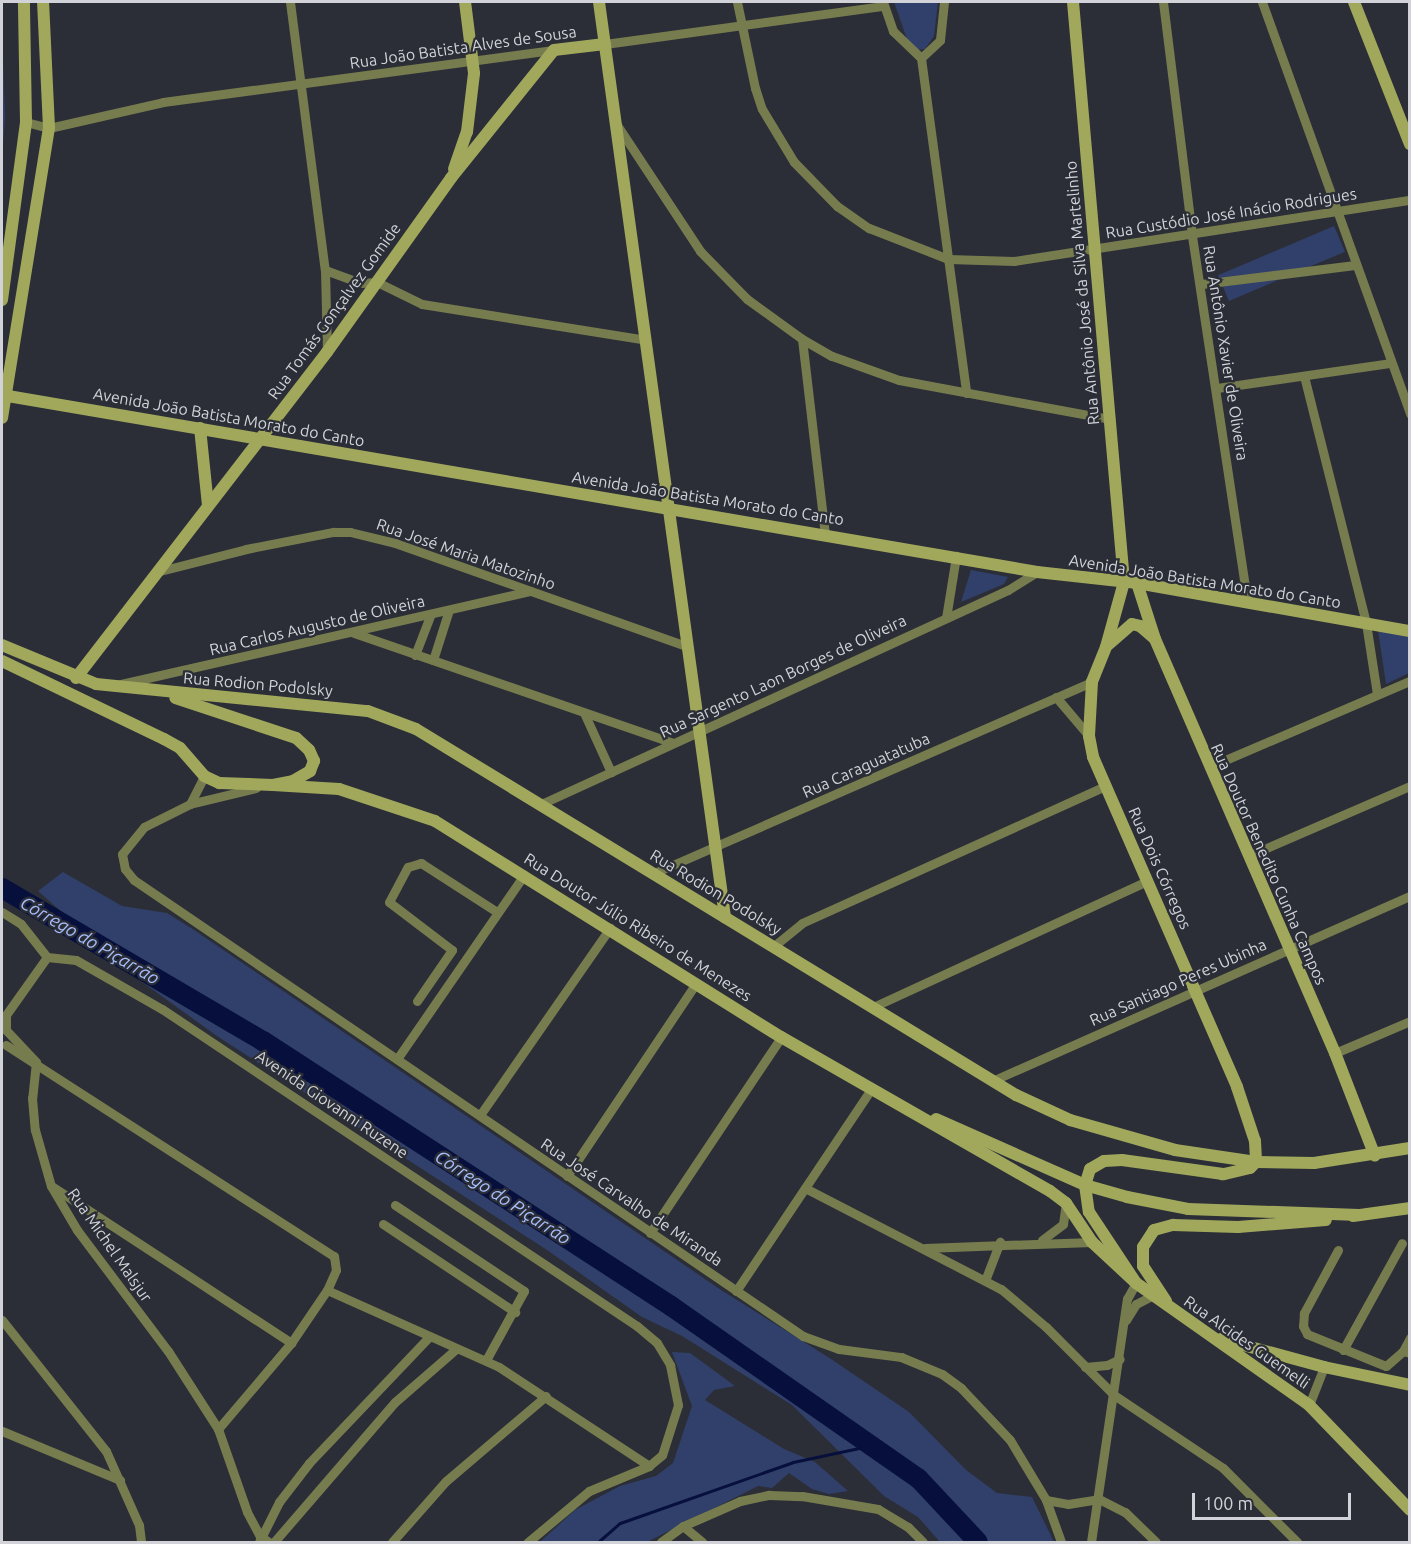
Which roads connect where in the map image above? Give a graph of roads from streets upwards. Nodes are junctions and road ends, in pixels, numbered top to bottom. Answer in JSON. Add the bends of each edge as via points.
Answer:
{"nodes":[{"id":1,"x":24,"y":2,"type":"edge"},
{"id":2,"x":43,"y":2,"type":"edge"},
{"id":3,"x":290,"y":2,"type":"edge"},
{"id":4,"x":465,"y":2,"type":"edge"},
{"id":5,"x":599,"y":2,"type":"edge"},
{"id":6,"x":737,"y":2,"type":"edge"},
{"id":7,"x":944,"y":2,"type":"edge"},
{"id":8,"x":1073,"y":2,"type":"edge"},
{"id":9,"x":1163,"y":2,"type":"edge"},
{"id":10,"x":1262,"y":2,"type":"edge"},
{"id":11,"x":1354,"y":2,"type":"edge"},
{"id":12,"x":883,"y":4,"type":"edge"},
{"id":13,"x":740,"y":26,"type":"junction"},
{"id":14,"x":605,"y":44,"type":"junction"},
{"id":15,"x":554,"y":50,"type":"junction"},
{"id":16,"x":921,"y":58,"type":"junction"},
{"id":17,"x":473,"y":59,"type":"junction"},
{"id":18,"x":303,"y":86,"type":"junction"},
{"id":19,"x":26,"y":122,"type":"junction"},
{"id":20,"x":614,"y":122,"type":"junction"},
{"id":21,"x":50,"y":128,"type":"junction"},
{"id":22,"x":1410,"y":144,"type":"edge"},
{"id":23,"x":451,"y":178,"type":"junction"},
{"id":24,"x":1410,"y":200,"type":"edge"},
{"id":25,"x":1334,"y":211,"type":"junction"},
{"id":26,"x":1192,"y":236,"type":"junction"},
{"id":27,"x":1096,"y":250,"type":"junction"},
{"id":28,"x":948,"y":258,"type":"junction"},
{"id":29,"x":1355,"y":265,"type":"junction"},
{"id":30,"x":325,"y":270,"type":"junction"},
{"id":31,"x":376,"y":282,"type":"junction"},
{"id":32,"x":1202,"y":284,"type":"junction"},
{"id":33,"x":2,"y":300,"type":"edge"},
{"id":34,"x":802,"y":339,"type":"junction"},
{"id":35,"x":646,"y":340,"type":"junction"},
{"id":36,"x":327,"y":352,"type":"junction"},
{"id":37,"x":1391,"y":363,"type":"junction"},
{"id":38,"x":1304,"y":376,"type":"junction"},
{"id":39,"x":1217,"y":387,"type":"junction"},
{"id":40,"x":966,"y":393,"type":"junction"},
{"id":41,"x":4,"y":395,"type":"edge"},
{"id":42,"x":1410,"y":414,"type":"edge"},
{"id":43,"x":2,"y":418,"type":"edge"},
{"id":44,"x":1110,"y":419,"type":"junction"},
{"id":45,"x":200,"y":428,"type":"junction"},
{"id":46,"x":259,"y":439,"type":"junction"},
{"id":47,"x":208,"y":506,"type":"junction"},
{"id":48,"x":669,"y":508,"type":"junction"},
{"id":49,"x":825,"y":534,"type":"junction"},
{"id":50,"x":956,"y":556,"type":"junction"},
{"id":51,"x":160,"y":571,"type":"junction"},
{"id":52,"x":1037,"y":572,"type":"junction"},
{"id":53,"x":1130,"y":582,"type":"junction"},
{"id":54,"x":531,"y":591,"type":"junction"},
{"id":55,"x":1247,"y":601,"type":"junction"},
{"id":56,"x":1118,"y":607,"type":"junction"},
{"id":57,"x":1145,"y":609,"type":"junction"},
{"id":58,"x":449,"y":610,"type":"junction"},
{"id":59,"x":430,"y":616,"type":"junction"},
{"id":60,"x":946,"y":618,"type":"junction"},
{"id":61,"x":1366,"y":623,"type":"junction"},
{"id":62,"x":1132,"y":624,"type":"junction"},
{"id":63,"x":1410,"y":631,"type":"edge"},
{"id":64,"x":354,"y":633,"type":"junction"},
{"id":65,"x":1155,"y":639,"type":"junction"},
{"id":66,"x":2,"y":645,"type":"edge"},
{"id":67,"x":688,"y":647,"type":"junction"},
{"id":68,"x":1106,"y":647,"type":"junction"},
{"id":69,"x":415,"y":655,"type":"junction"},
{"id":70,"x":433,"y":660,"type":"junction"},
{"id":71,"x":2,"y":662,"type":"edge"},
{"id":72,"x":76,"y":678,"type":"junction"},
{"id":73,"x":1410,"y":681,"type":"edge"},
{"id":74,"x":1092,"y":682,"type":"junction"},
{"id":75,"x":110,"y":687,"type":"junction"},
{"id":76,"x":160,"y":693,"type":"junction"},
{"id":77,"x":1377,"y":694,"type":"junction"},
{"id":78,"x":1056,"y":697,"type":"junction"},
{"id":79,"x":585,"y":715,"type":"junction"},
{"id":80,"x":699,"y":732,"type":"junction"},
{"id":81,"x":1089,"y":736,"type":"junction"},
{"id":82,"x":673,"y":743,"type":"junction"},
{"id":83,"x":1209,"y":767,"type":"junction"},
{"id":84,"x":611,"y":772,"type":"junction"},
{"id":85,"x":204,"y":776,"type":"junction"},
{"id":86,"x":273,"y":785,"type":"junction"},
{"id":87,"x":1106,"y":786,"type":"junction"},
{"id":88,"x":1410,"y":786,"type":"edge"},
{"id":89,"x":189,"y":804,"type":"junction"},
{"id":90,"x":539,"y":805,"type":"junction"},
{"id":91,"x":714,"y":848,"type":"junction"},
{"id":92,"x":1248,"y":856,"type":"junction"},
{"id":93,"x":652,"y":874,"type":"junction"},
{"id":94,"x":524,"y":875,"type":"junction"},
{"id":95,"x":1147,"y":881,"type":"junction"},
{"id":96,"x":150,"y":891,"type":"joint"},
{"id":97,"x":1410,"y":896,"type":"edge"},
{"id":98,"x":2,"y":912,"type":"edge"},
{"id":99,"x":497,"y":912,"type":"junction"},
{"id":100,"x":725,"y":917,"type":"junction"},
{"id":101,"x":610,"y":928,"type":"junction"},
{"id":102,"x":774,"y":946,"type":"junction"},
{"id":103,"x":1289,"y":950,"type":"junction"},
{"id":104,"x":47,"y":957,"type":"junction"},
{"id":105,"x":696,"y":983,"type":"junction"},
{"id":106,"x":1194,"y":989,"type":"junction"},
{"id":107,"x":417,"y":1001,"type":"dead end"},
{"id":108,"x":873,"y":1007,"type":"junction"},
{"id":109,"x":1410,"y":1021,"type":"edge"},
{"id":110,"x":781,"y":1037,"type":"junction"},
{"id":111,"x":6,"y":1045,"type":"dead end"},
{"id":112,"x":1335,"y":1053,"type":"junction"},
{"id":113,"x":397,"y":1059,"type":"junction"},
{"id":114,"x":36,"y":1062,"type":"junction"},
{"id":115,"x":992,"y":1081,"type":"junction"},
{"id":116,"x":871,"y":1089,"type":"junction"},
{"id":117,"x":910,"y":1110,"type":"junction"},
{"id":118,"x":480,"y":1115,"type":"junction"},
{"id":119,"x":1410,"y":1148,"type":"edge"},
{"id":120,"x":1381,"y":1155,"type":"junction"},
{"id":121,"x":1410,"y":1156,"type":"edge"},
{"id":122,"x":1256,"y":1162,"type":"junction"},
{"id":123,"x":567,"y":1176,"type":"junction"},
{"id":124,"x":1085,"y":1185,"type":"junction"},
{"id":125,"x":51,"y":1186,"type":"junction"},
{"id":126,"x":805,"y":1188,"type":"junction"},
{"id":127,"x":1066,"y":1203,"type":"junction"},
{"id":128,"x":395,"y":1205,"type":"dead end"},
{"id":129,"x":1410,"y":1208,"type":"edge"},
{"id":130,"x":1359,"y":1215,"type":"junction"},
{"id":131,"x":383,"y":1224,"type":"dead end"},
{"id":132,"x":650,"y":1233,"type":"junction"},
{"id":133,"x":1040,"y":1241,"type":"junction"},
{"id":134,"x":1000,"y":1242,"type":"junction"},
{"id":135,"x":1092,"y":1242,"type":"junction"},
{"id":136,"x":1402,"y":1244,"type":"dead end"},
{"id":137,"x":923,"y":1248,"type":"junction"},
{"id":138,"x":1338,"y":1250,"type":"dead end"},
{"id":139,"x":986,"y":1278,"type":"junction"},
{"id":140,"x":1136,"y":1283,"type":"junction"},
{"id":141,"x":327,"y":1290,"type":"junction"},
{"id":142,"x":736,"y":1291,"type":"junction"},
{"id":143,"x":1152,"y":1296,"type":"junction"},
{"id":144,"x":515,"y":1312,"type":"junction"},
{"id":145,"x":1174,"y":1312,"type":"junction"},
{"id":146,"x":2,"y":1320,"type":"edge"},
{"id":147,"x":1125,"y":1323,"type":"junction"},
{"id":148,"x":1209,"y":1335,"type":"junction"},
{"id":149,"x":428,"y":1338,"type":"junction"},
{"id":150,"x":1410,"y":1338,"type":"edge"},
{"id":151,"x":291,"y":1343,"type":"junction"},
{"id":152,"x":456,"y":1349,"type":"junction"},
{"id":153,"x":1343,"y":1350,"type":"junction"},
{"id":154,"x":1406,"y":1352,"type":"edge"},
{"id":155,"x":1119,"y":1359,"type":"junction"},
{"id":156,"x":486,"y":1360,"type":"junction"},
{"id":157,"x":1085,"y":1367,"type":"junction"},
{"id":158,"x":1324,"y":1367,"type":"junction"},
{"id":159,"x":1410,"y":1385,"type":"edge"},
{"id":160,"x":1114,"y":1395,"type":"junction"},
{"id":161,"x":546,"y":1396,"type":"junction"},
{"id":162,"x":1309,"y":1405,"type":"junction"},
{"id":163,"x":218,"y":1429,"type":"junction"},
{"id":164,"x":2,"y":1431,"type":"edge"},
{"id":165,"x":649,"y":1466,"type":"junction"},
{"id":166,"x":120,"y":1480,"type":"junction"},
{"id":167,"x":1099,"y":1499,"type":"junction"},
{"id":168,"x":1046,"y":1500,"type":"junction"},
{"id":169,"x":1410,"y":1510,"type":"edge"},
{"id":170,"x":683,"y":1526,"type":"junction"},
{"id":171,"x":259,"y":1539,"type":"edge"},
{"id":172,"x":141,"y":1542,"type":"edge"},
{"id":173,"x":269,"y":1542,"type":"edge"},
{"id":174,"x":274,"y":1542,"type":"edge"},
{"id":175,"x":392,"y":1542,"type":"edge"},
{"id":176,"x":528,"y":1542,"type":"edge"},
{"id":177,"x":661,"y":1542,"type":"edge"},
{"id":178,"x":702,"y":1542,"type":"edge"},
{"id":179,"x":923,"y":1542,"type":"edge"},
{"id":180,"x":1061,"y":1542,"type":"edge"},
{"id":181,"x":1091,"y":1542,"type":"edge"},
{"id":182,"x":1156,"y":1542,"type":"edge"},
{"id":183,"x":1297,"y":1542,"type":"edge"}],
"edges":[{"from":1,"to":19,"type":"street"},
{"from":2,"to":21,"type":"street"},
{"from":3,"to":18,"type":"street"},
{"from":4,"to":17,"type":"street"},
{"from":5,"to":14,"type":"street"},
{"from":6,"to":13,"type":"street","name":"Rua Custódio José Inácio Rodrigues"},
{"from":7,"to":16,"type":"street","via":[[940,40]]},
{"from":8,"to":27,"type":"street","name":"Rua Antônio José da Silva Martelinho"},
{"from":9,"to":26,"type":"street","name":"Rua Antônio Xavier de Oliveira"},
{"from":10,"to":25,"type":"street"},
{"from":11,"to":22,"type":"street"},
{"from":12,"to":13,"type":"street","name":"Rua João Batista Alves de Sousa"},
{"from":12,"to":16,"type":"street","via":[[893,32]]},
{"from":13,"to":14,"type":"street","name":"Rua João Batista Alves de Sousa"},
{"from":13,"to":28,"type":"street","name":"Rua Custódio José Inácio Rodrigues","via":[[762,109],[794,162],[814,185],[869,228]]},
{"from":14,"to":15,"type":"street","name":"Rua João Batista Alves de Sousa"},
{"from":14,"to":20,"type":"street"},
{"from":15,"to":17,"type":"street","name":"Rua João Batista Alves de Sousa"},
{"from":15,"to":23,"type":"street","name":"Rua Tomás Gonçalvez Gomide"},
{"from":16,"to":28,"type":"street"},
{"from":17,"to":18,"type":"street","name":"Rua João Batista Alves de Sousa"},
{"from":17,"to":23,"type":"street","via":[[470,117]]},
{"from":18,"to":21,"type":"street","name":"Rua João Batista Alves de Sousa","via":[[163,102]]},
{"from":18,"to":30,"type":"street"},
{"from":19,"to":21,"type":"street"},
{"from":19,"to":33,"type":"street"},
{"from":20,"to":34,"type":"street","via":[[700,251],[747,299]]},
{"from":20,"to":35,"type":"street"},
{"from":21,"to":41,"type":"street"},
{"from":23,"to":31,"type":"street","name":"Rua Tomás Gonçalvez Gomide"},
{"from":24,"to":25,"type":"street","name":"Rua Custódio José Inácio Rodrigues"},
{"from":25,"to":26,"type":"street","name":"Rua Custódio José Inácio Rodrigues"},
{"from":25,"to":29,"type":"street"},
{"from":26,"to":27,"type":"street","name":"Rua Custódio José Inácio Rodrigues"},
{"from":26,"to":32,"type":"street","name":"Rua Antônio Xavier de Oliveira"},
{"from":27,"to":28,"type":"street","name":"Rua Custódio José Inácio Rodrigues","via":[[1014,261]]},
{"from":27,"to":44,"type":"street","name":"Rua Antônio José da Silva Martelinho"},
{"from":28,"to":40,"type":"street"},
{"from":29,"to":32,"type":"street"},
{"from":29,"to":37,"type":"street"},
{"from":30,"to":31,"type":"street","via":[[361,283]]},
{"from":30,"to":36,"type":"street"},
{"from":31,"to":35,"type":"street","via":[[422,304]]},
{"from":31,"to":36,"type":"street","name":"Rua Tomás Gonçalvez Gomide"},
{"from":32,"to":39,"type":"street","name":"Rua Antônio Xavier de Oliveira"},
{"from":34,"to":40,"type":"street","via":[[866,370]]},
{"from":34,"to":49,"type":"street"},
{"from":35,"to":48,"type":"street"},
{"from":36,"to":46,"type":"street","name":"Rua Tomás Gonçalvez Gomide"},
{"from":37,"to":38,"type":"street"},
{"from":37,"to":42,"type":"street"},
{"from":38,"to":39,"type":"street"},
{"from":38,"to":61,"type":"street"},
{"from":39,"to":55,"type":"street","name":"Rua Antônio Xavier de Oliveira"},
{"from":40,"to":44,"type":"street"},
{"from":41,"to":43,"type":"street"},
{"from":41,"to":45,"type":"street","name":"Avenida João Batista Morato do Canto"},
{"from":44,"to":53,"type":"street","name":"Rua Antônio José da Silva Martelinho"},
{"from":45,"to":46,"type":"street","name":"Avenida João Batista Morato do Canto"},
{"from":45,"to":47,"type":"street"},
{"from":46,"to":47,"type":"street","name":"Rua Tomás Gonçalvez Gomide"},
{"from":46,"to":48,"type":"street","name":"Avenida João Batista Morato do Canto"},
{"from":47,"to":51,"type":"street","name":"Rua Tomás Gonçalvez Gomide"},
{"from":48,"to":49,"type":"street","name":"Avenida João Batista Morato do Canto"},
{"from":48,"to":67,"type":"street"},
{"from":49,"to":50,"type":"street","name":"Avenida João Batista Morato do Canto"},
{"from":50,"to":52,"type":"street","name":"Avenida João Batista Morato do Canto"},
{"from":50,"to":60,"type":"street"},
{"from":51,"to":54,"type":"street","name":"Rua José Maria Matozinho","via":[[268,545],[350,532],[395,543]]},
{"from":51,"to":72,"type":"street","name":"Rua Tomás Gonçalvez Gomide"},
{"from":52,"to":53,"type":"street","name":"Avenida João Batista Morato do Canto"},
{"from":52,"to":60,"type":"street","name":"Rua Sargento Laon Borges de Oliveira"},
{"from":53,"to":55,"type":"street","name":"Avenida João Batista Morato do Canto"},
{"from":53,"to":56,"type":"street","name":"Rua Dois Córregos"},
{"from":53,"to":57,"type":"street","name":"Rua Doutor Benedito Cunha Campos"},
{"from":54,"to":58,"type":"street","name":"Rua Carlos Augusto de Oliveira"},
{"from":54,"to":67,"type":"street","name":"Rua José Maria Matozinho"},
{"from":55,"to":61,"type":"street","name":"Avenida João Batista Morato do Canto"},
{"from":56,"to":62,"type":"street"},
{"from":56,"to":68,"type":"street","name":"Rua Dois Córregos"},
{"from":57,"to":62,"type":"street"},
{"from":57,"to":65,"type":"street","name":"Rua Doutor Benedito Cunha Campos"},
{"from":58,"to":59,"type":"street","name":"Rua Carlos Augusto de Oliveira"},
{"from":58,"to":70,"type":"street"},
{"from":59,"to":64,"type":"street","name":"Rua Carlos Augusto de Oliveira"},
{"from":59,"to":69,"type":"street"},
{"from":60,"to":80,"type":"street","name":"Rua Sargento Laon Borges de Oliveira"},
{"from":61,"to":63,"type":"street","name":"Avenida João Batista Morato do Canto"},
{"from":61,"to":77,"type":"street"},
{"from":62,"to":65,"type":"street"},
{"from":62,"to":68,"type":"street"},
{"from":64,"to":69,"type":"street"},
{"from":64,"to":75,"type":"street","name":"Rua Carlos Augusto de Oliveira"},
{"from":65,"to":83,"type":"street","name":"Rua Doutor Benedito Cunha Campos"},
{"from":66,"to":72,"type":"street","name":"Rua Rodion Podolsky"},
{"from":67,"to":80,"type":"street"},
{"from":68,"to":74,"type":"street","name":"Rua Dois Córregos"},
{"from":69,"to":70,"type":"street"},
{"from":70,"to":79,"type":"street"},
{"from":71,"to":85,"type":"street","via":[[180,748]]},
{"from":72,"to":75,"type":"street","name":"Rua Rodion Podolsky"},
{"from":73,"to":77,"type":"street"},
{"from":74,"to":78,"type":"street","name":"Rua Caraguatatuba"},
{"from":74,"to":81,"type":"street","name":"Rua Dois Córregos"},
{"from":75,"to":76,"type":"street","name":"Rua Rodion Podolsky"},
{"from":76,"to":86,"type":"street","via":[[296,738],[314,761],[310,771],[293,781]]},
{"from":76,"to":90,"type":"street","name":"Rua Rodion Podolsky","via":[[368,711],[416,729]]},
{"from":77,"to":83,"type":"street"},
{"from":78,"to":81,"type":"street"},
{"from":78,"to":91,"type":"street","name":"Rua Caraguatatuba"},
{"from":79,"to":82,"type":"street"},
{"from":79,"to":84,"type":"street"},
{"from":80,"to":82,"type":"street","name":"Rua Sargento Laon Borges de Oliveira"},
{"from":80,"to":91,"type":"street"},
{"from":81,"to":87,"type":"street","name":"Rua Dois Córregos"},
{"from":82,"to":84,"type":"street","name":"Rua Sargento Laon Borges de Oliveira"},
{"from":83,"to":92,"type":"street","name":"Rua Doutor Benedito Cunha Campos"},
{"from":84,"to":90,"type":"street","name":"Rua Sargento Laon Borges de Oliveira"},
{"from":85,"to":86,"type":"street","via":[[230,785]]},
{"from":85,"to":89,"type":"street"},
{"from":86,"to":89,"type":"street","name":"Rua Doutor Júlio Ribeiro de Menezes"},
{"from":86,"to":94,"type":"street","name":"Rua Doutor Júlio Ribeiro de Menezes","via":[[339,789],[397,806],[435,821]]},
{"from":87,"to":95,"type":"street","name":"Rua Dois Córregos"},
{"from":87,"to":102,"type":"street","via":[[802,923]]},
{"from":88,"to":92,"type":"street"},
{"from":89,"to":96,"type":"street","name":"Rua Doutor Júlio Ribeiro de Menezes","via":[[144,827],[122,854],[125,869]]},
{"from":90,"to":93,"type":"street","name":"Rua Rodion Podolsky"},
{"from":91,"to":93,"type":"street","name":"Rua Caraguatatuba"},
{"from":91,"to":100,"type":"street"},
{"from":92,"to":103,"type":"street","name":"Rua Doutor Benedito Cunha Campos"},
{"from":93,"to":100,"type":"street","name":"Rua Rodion Podolsky"},
{"from":94,"to":99,"type":"street"},
{"from":94,"to":101,"type":"street","name":"Rua Doutor Júlio Ribeiro de Menezes"},
{"from":95,"to":106,"type":"street","name":"Rua Dois Córregos"},
{"from":95,"to":108,"type":"street"},
{"from":96,"to":113,"type":"street","name":"Rua José Carvalho de Miranda"},
{"from":97,"to":103,"type":"street","name":"Rua Santiago Peres Ubinha"},
{"from":98,"to":104,"type":"street","via":[[21,924]]},
{"from":99,"to":107,"type":"street","via":[[421,863],[408,867],[389,902],[452,950]]},
{"from":99,"to":113,"type":"street"},
{"from":100,"to":102,"type":"street","name":"Rua Rodion Podolsky"},
{"from":101,"to":105,"type":"street","name":"Rua Doutor Júlio Ribeiro de Menezes"},
{"from":101,"to":118,"type":"street"},
{"from":102,"to":108,"type":"street","name":"Rua Rodion Podolsky"},
{"from":103,"to":106,"type":"street","name":"Rua Santiago Peres Ubinha"},
{"from":103,"to":112,"type":"street","name":"Rua Doutor Benedito Cunha Campos"},
{"from":104,"to":114,"type":"street","via":[[6,1015],[6,1030]]},
{"from":104,"to":165,"type":"street","name":"Avenida Giovanni Ruzene","via":[[76,960],[162,1009],[637,1326],[657,1343],[676,1386],[673,1428],[662,1455]]},
{"from":105,"to":110,"type":"street","name":"Rua Doutor Júlio Ribeiro de Menezes"},
{"from":105,"to":123,"type":"street"},
{"from":106,"to":115,"type":"street","name":"Rua Santiago Peres Ubinha"},
{"from":106,"to":122,"type":"street","name":"Rua Dois Córregos","via":[[1251,1125]]},
{"from":108,"to":115,"type":"street","name":"Rua Rodion Podolsky"},
{"from":109,"to":112,"type":"street"},
{"from":110,"to":116,"type":"street","name":"Rua Doutor Júlio Ribeiro de Menezes"},
{"from":110,"to":132,"type":"street"},
{"from":111,"to":114,"type":"street"},
{"from":112,"to":120,"type":"street","name":"Rua Doutor Benedito Cunha Campos"},
{"from":113,"to":118,"type":"street","name":"Rua José Carvalho de Miranda"},
{"from":114,"to":125,"type":"street","name":"Rua Michel Malsjur","via":[[32,1098],[35,1130]]},
{"from":114,"to":141,"type":"street","via":[[329,1251],[336,1270]]},
{"from":115,"to":122,"type":"street","name":"Rua Rodion Podolsky","via":[[1039,1107],[1101,1131],[1175,1150]]},
{"from":116,"to":117,"type":"street","name":"Rua Doutor Júlio Ribeiro de Menezes"},
{"from":116,"to":126,"type":"street"},
{"from":117,"to":124,"type":"street"},
{"from":117,"to":127,"type":"street","name":"Rua Doutor Júlio Ribeiro de Menezes"},
{"from":118,"to":123,"type":"street","name":"Rua José Carvalho de Miranda"},
{"from":119,"to":120,"type":"street","name":"Rua Rodion Podolsky"},
{"from":120,"to":121,"type":"street"},
{"from":120,"to":122,"type":"street","name":"Rua Rodion Podolsky","via":[[1314,1163]]},
{"from":122,"to":124,"type":"street","via":[[1250,1168],[1223,1174],[1104,1161],[1090,1170]]},
{"from":123,"to":132,"type":"street","name":"Rua José Carvalho de Miranda"},
{"from":124,"to":130,"type":"street","via":[[1188,1209]]},
{"from":124,"to":140,"type":"street","via":[[1089,1212]]},
{"from":125,"to":151,"type":"street"},
{"from":125,"to":163,"type":"street","name":"Rua Michel Malsjur","via":[[77,1230],[168,1351]]},
{"from":126,"to":137,"type":"street"},
{"from":126,"to":142,"type":"street"},
{"from":127,"to":133,"type":"street","via":[[1059,1230]]},
{"from":127,"to":135,"type":"street","name":"Rua Doutor Júlio Ribeiro de Menezes"},
{"from":128,"to":144,"type":"street","via":[[524,1291]]},
{"from":129,"to":130,"type":"street"},
{"from":130,"to":145,"type":"street","via":[[1297,1225],[1173,1225],[1154,1230],[1143,1247],[1143,1266]]},
{"from":131,"to":144,"type":"street"},
{"from":132,"to":142,"type":"street","name":"Rua José Carvalho de Miranda"},
{"from":133,"to":134,"type":"street"},
{"from":133,"to":135,"type":"street"},
{"from":134,"to":137,"type":"street"},
{"from":134,"to":139,"type":"street"},
{"from":135,"to":140,"type":"street","name":"Rua Doutor Júlio Ribeiro de Menezes"},
{"from":136,"to":153,"type":"street"},
{"from":137,"to":139,"type":"street"},
{"from":138,"to":153,"type":"street","via":[[1302,1321],[1314,1339]]},
{"from":139,"to":157,"type":"street","via":[[1046,1327]]},
{"from":140,"to":143,"type":"street","name":"Rua Alcides Guemelli"},
{"from":140,"to":147,"type":"street","via":[[1127,1299]]},
{"from":141,"to":149,"type":"street"},
{"from":141,"to":151,"type":"street"},
{"from":142,"to":168,"type":"street","name":"Rua José Carvalho de Miranda","via":[[823,1345],[901,1357],[942,1374],[961,1388],[1010,1440]]},
{"from":143,"to":145,"type":"street","name":"Rua Alcides Guemelli"},
{"from":143,"to":147,"type":"street","via":[[1136,1304]]},
{"from":144,"to":156,"type":"street"},
{"from":145,"to":148,"type":"street","name":"Rua Alcides Guemelli"},
{"from":146,"to":166,"type":"street","via":[[106,1450]]},
{"from":147,"to":155,"type":"street"},
{"from":148,"to":158,"type":"street"},
{"from":148,"to":162,"type":"street","name":"Rua Alcides Guemelli"},
{"from":149,"to":152,"type":"street"},
{"from":149,"to":171,"type":"street","via":[[331,1437],[279,1502]]},
{"from":150,"to":154,"type":"street"},
{"from":151,"to":163,"type":"street"},
{"from":152,"to":156,"type":"street"},
{"from":152,"to":174,"type":"street","via":[[382,1416]]},
{"from":153,"to":154,"type":"street","via":[[1386,1366]]},
{"from":155,"to":157,"type":"street","via":[[1107,1365]]},
{"from":155,"to":160,"type":"street"},
{"from":156,"to":161,"type":"street"},
{"from":157,"to":160,"type":"street"},
{"from":158,"to":159,"type":"street"},
{"from":158,"to":162,"type":"street"},
{"from":160,"to":167,"type":"street"},
{"from":160,"to":183,"type":"street","via":[[1223,1468]]},
{"from":161,"to":165,"type":"street"},
{"from":161,"to":175,"type":"street","via":[[446,1481]]},
{"from":162,"to":169,"type":"street","name":"Rua Alcides Guemelli"},
{"from":163,"to":171,"type":"street","name":"Rua Michel Malsjur"},
{"from":164,"to":166,"type":"street"},
{"from":165,"to":176,"type":"street","via":[[589,1491]]},
{"from":166,"to":172,"type":"street","via":[[139,1525]]},
{"from":167,"to":168,"type":"street","via":[[1068,1504]]},
{"from":167,"to":181,"type":"street"},
{"from":167,"to":182,"type":"street","via":[[1125,1512]]},
{"from":168,"to":180,"type":"street","name":"Rua José Carvalho de Miranda"},
{"from":170,"to":177,"type":"street"},
{"from":170,"to":178,"type":"street"},
{"from":170,"to":179,"type":"street","via":[[740,1502],[769,1495],[802,1496],[878,1509],[908,1527]]},
{"from":171,"to":173,"type":"street","name":"Rua Michel Malsjur"}]}
